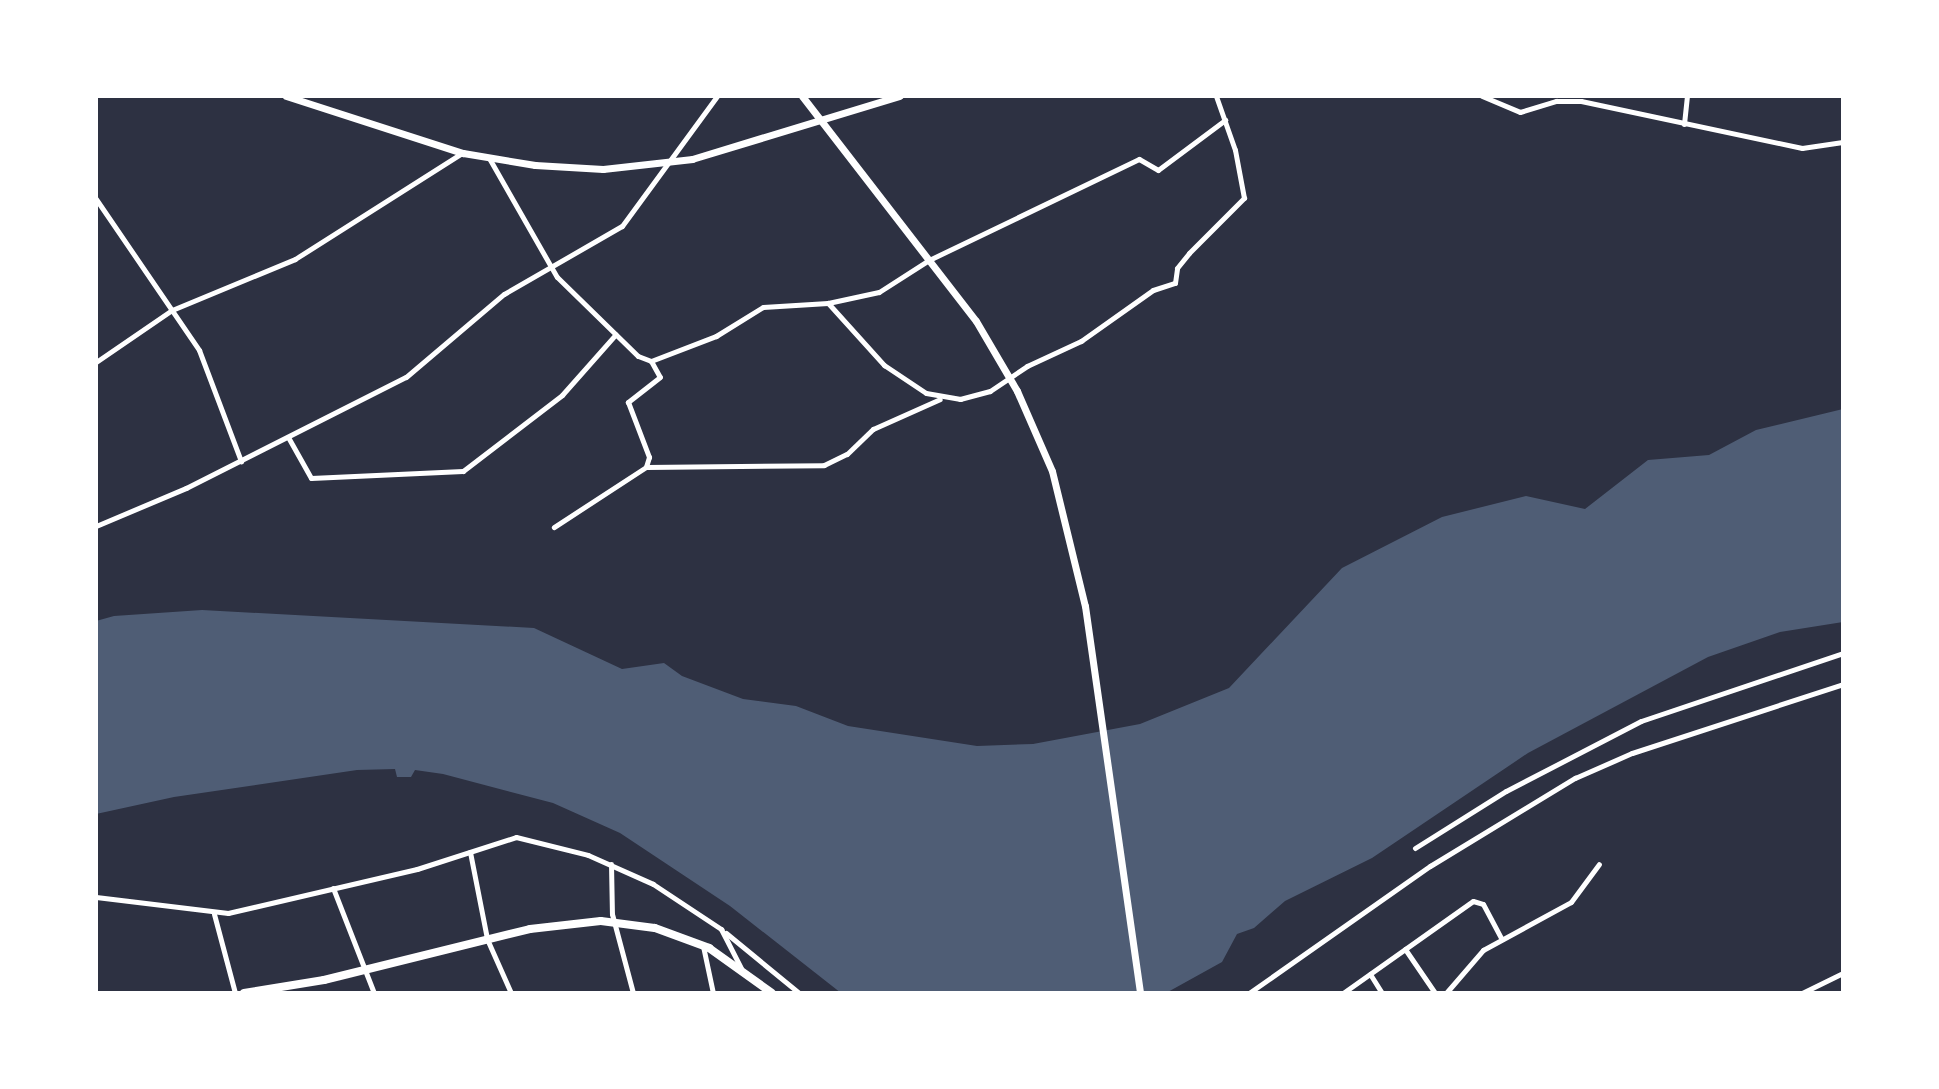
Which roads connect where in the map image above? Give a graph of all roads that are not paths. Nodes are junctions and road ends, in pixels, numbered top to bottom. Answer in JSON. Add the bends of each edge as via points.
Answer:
{"nodes":[{"id":1,"x":286,"y":96,"type":"edge"},
{"id":2,"x":717,"y":96,"type":"edge"},
{"id":3,"x":802,"y":96,"type":"edge"},
{"id":4,"x":900,"y":96,"type":"edge"},
{"id":5,"x":1216,"y":96,"type":"edge"},
{"id":6,"x":1482,"y":96,"type":"edge"},
{"id":7,"x":1687,"y":96,"type":"edge"},
{"id":8,"x":1578,"y":98,"type":"edge"},
{"id":9,"x":820,"y":120,"type":"junction"},
{"id":10,"x":1225,"y":120,"type":"junction"},
{"id":11,"x":1684,"y":124,"type":"junction"},
{"id":12,"x":1843,"y":142,"type":"edge"},
{"id":13,"x":463,"y":153,"type":"junction"},
{"id":14,"x":489,"y":158,"type":"junction"},
{"id":15,"x":665,"y":163,"type":"junction"},
{"id":16,"x":96,"y":199,"type":"edge"},
{"id":17,"x":929,"y":260,"type":"junction"},
{"id":18,"x":549,"y":264,"type":"junction"},
{"id":19,"x":828,"y":303,"type":"junction"},
{"id":20,"x":172,"y":310,"type":"junction"},
{"id":21,"x":616,"y":334,"type":"junction"},
{"id":22,"x":651,"y":361,"type":"junction"},
{"id":23,"x":96,"y":362,"type":"edge"},
{"id":24,"x":1009,"y":377,"type":"junction"},
{"id":25,"x":941,"y":399,"type":"junction"},
{"id":26,"x":288,"y":437,"type":"junction"},
{"id":27,"x":241,"y":461,"type":"junction"},
{"id":28,"x":646,"y":467,"type":"junction"},
{"id":29,"x":96,"y":526,"type":"edge"},
{"id":30,"x":554,"y":527,"type":"dead end"},
{"id":31,"x":1843,"y":653,"type":"edge"},
{"id":32,"x":1843,"y":684,"type":"edge"},
{"id":33,"x":1415,"y":848,"type":"dead end"},
{"id":34,"x":470,"y":852,"type":"junction"},
{"id":35,"x":611,"y":864,"type":"junction"},
{"id":36,"x":1599,"y":864,"type":"dead end"},
{"id":37,"x":333,"y":888,"type":"junction"},
{"id":38,"x":96,"y":897,"type":"edge"},
{"id":39,"x":214,"y":914,"type":"junction"},
{"id":40,"x":613,"y":921,"type":"junction"},
{"id":41,"x":721,"y":929,"type":"junction"},
{"id":42,"x":487,"y":939,"type":"junction"},
{"id":43,"x":1502,"y":939,"type":"junction"},
{"id":44,"x":703,"y":945,"type":"junction"},
{"id":45,"x":1405,"y":949,"type":"junction"},
{"id":46,"x":741,"y":968,"type":"junction"},
{"id":47,"x":367,"y":969,"type":"junction"},
{"id":48,"x":1843,"y":973,"type":"edge"},
{"id":49,"x":1370,"y":974,"type":"junction"},
{"id":50,"x":235,"y":993,"type":"edge"},
{"id":51,"x":244,"y":993,"type":"edge"},
{"id":52,"x":374,"y":993,"type":"edge"},
{"id":53,"x":511,"y":993,"type":"edge"},
{"id":54,"x":633,"y":993,"type":"edge"},
{"id":55,"x":713,"y":993,"type":"edge"},
{"id":56,"x":772,"y":993,"type":"edge"},
{"id":57,"x":799,"y":993,"type":"edge"},
{"id":58,"x":1140,"y":993,"type":"edge"},
{"id":59,"x":1249,"y":993,"type":"edge"},
{"id":60,"x":1343,"y":993,"type":"edge"},
{"id":61,"x":1382,"y":993,"type":"edge"},
{"id":62,"x":1435,"y":993,"type":"edge"},
{"id":63,"x":1446,"y":993,"type":"edge"},
{"id":64,"x":1802,"y":993,"type":"edge"}],
"edges":[{"from":1,"to":13,"type":"main road"},
{"from":2,"to":15,"type":"street"},
{"from":3,"to":9,"type":"main road"},
{"from":4,"to":9,"type":"main road"},
{"from":5,"to":10,"type":"street"},
{"from":6,"to":8,"type":"street","via":[[1520,112]]},
{"from":7,"to":11,"type":"street"},
{"from":8,"to":11,"type":"street"},
{"from":9,"to":15,"type":"main road"},
{"from":9,"to":17,"type":"main road"},
{"from":10,"to":17,"type":"street","via":[[1158,170],[1139,159]]},
{"from":10,"to":24,"type":"street","via":[[1244,198],[1189,253],[1177,268],[1175,283],[1153,290],[1081,341]]},
{"from":11,"to":12,"type":"street","via":[[1802,148]]},
{"from":13,"to":14,"type":"main road"},
{"from":13,"to":20,"type":"street","via":[[295,259]]},
{"from":14,"to":15,"type":"main road","via":[[585,168]]},
{"from":14,"to":18,"type":"street"},
{"from":15,"to":18,"type":"street","via":[[622,226]]},
{"from":16,"to":20,"type":"street"},
{"from":17,"to":19,"type":"street","via":[[913,275],[879,292]]},
{"from":17,"to":24,"type":"main road"},
{"from":18,"to":21,"type":"street","via":[[567,290]]},
{"from":18,"to":26,"type":"street","via":[[504,294],[406,377]]},
{"from":19,"to":22,"type":"street","via":[[763,307],[716,336]]},
{"from":19,"to":25,"type":"street","via":[[884,365]]},
{"from":20,"to":23,"type":"street"},
{"from":20,"to":27,"type":"street","via":[[207,368]]},
{"from":21,"to":22,"type":"street"},
{"from":21,"to":26,"type":"street","via":[[562,395],[463,471],[311,478]]},
{"from":22,"to":28,"type":"street","via":[[660,382],[628,402],[649,457]]},
{"from":24,"to":25,"type":"street","via":[[980,397]]},
{"from":24,"to":58,"type":"main road","via":[[1036,432],[1068,521]]},
{"from":25,"to":28,"type":"street","via":[[873,429],[847,454],[824,465]]},
{"from":26,"to":27,"type":"street"},
{"from":27,"to":29,"type":"street"},
{"from":28,"to":30,"type":"street"},
{"from":31,"to":33,"type":"street","via":[[1641,721],[1494,798]]},
{"from":32,"to":59,"type":"street","via":[[1632,753],[1575,778],[1430,866]]},
{"from":34,"to":35,"type":"street","via":[[516,837]]},
{"from":34,"to":37,"type":"street"},
{"from":34,"to":42,"type":"street"},
{"from":35,"to":40,"type":"street"},
{"from":35,"to":41,"type":"street"},
{"from":36,"to":43,"type":"street","via":[[1571,902]]},
{"from":37,"to":39,"type":"street"},
{"from":37,"to":47,"type":"street"},
{"from":38,"to":39,"type":"street"},
{"from":39,"to":50,"type":"street"},
{"from":40,"to":42,"type":"main road","via":[[571,922]]},
{"from":40,"to":44,"type":"main road","via":[[655,928]]},
{"from":40,"to":54,"type":"street"},
{"from":41,"to":46,"type":"street"},
{"from":41,"to":57,"type":"street"},
{"from":42,"to":47,"type":"main road"},
{"from":42,"to":53,"type":"street"},
{"from":43,"to":45,"type":"street","via":[[1483,904],[1473,901]]},
{"from":43,"to":63,"type":"street","via":[[1479,954]]},
{"from":44,"to":46,"type":"main road"},
{"from":44,"to":55,"type":"street"},
{"from":45,"to":49,"type":"street"},
{"from":45,"to":62,"type":"street"},
{"from":46,"to":56,"type":"main road"},
{"from":47,"to":51,"type":"main road"},
{"from":47,"to":52,"type":"street"},
{"from":48,"to":64,"type":"street"},
{"from":49,"to":60,"type":"street"},
{"from":49,"to":61,"type":"street"}]}
